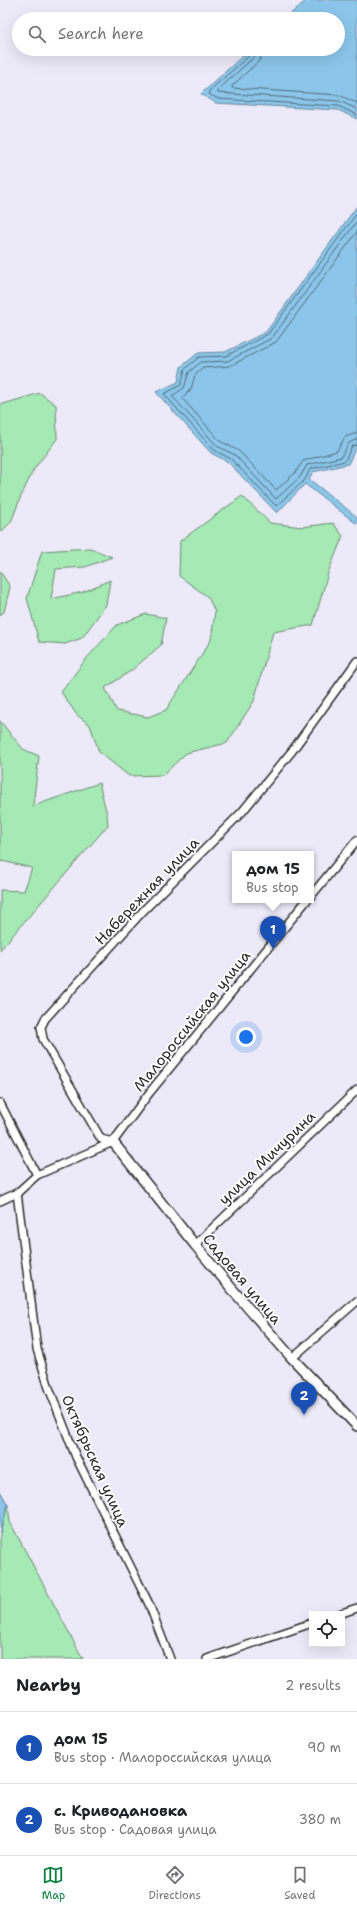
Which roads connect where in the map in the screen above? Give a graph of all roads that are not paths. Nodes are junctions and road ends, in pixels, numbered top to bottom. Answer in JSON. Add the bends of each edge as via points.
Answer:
{"nodes":[{"id":1,"x":357,"y":661,"type":"edge"},
{"id":2,"x":357,"y":840,"type":"edge"},
{"id":3,"x":314,"y":892,"type":"edge"},
{"id":4,"x":305,"y":903,"type":"edge"},
{"id":5,"x":357,"y":1090,"type":"edge"},
{"id":6,"x":0,"y":1102,"type":"edge"},
{"id":7,"x":114,"y":1142,"type":"junction"},
{"id":8,"x":37,"y":1175,"type":"junction"},
{"id":9,"x":17,"y":1193,"type":"junction"},
{"id":10,"x":0,"y":1201,"type":"edge"},
{"id":11,"x":195,"y":1245,"type":"junction"},
{"id":12,"x":357,"y":1301,"type":"edge"},
{"id":13,"x":292,"y":1358,"type":"junction"},
{"id":14,"x":357,"y":1426,"type":"edge"},
{"id":15,"x":357,"y":1608,"type":"edge"},
{"id":16,"x":345,"y":1612,"type":"edge"},
{"id":17,"x":309,"y":1624,"type":"edge"},
{"id":18,"x":170,"y":1659,"type":"edge"},
{"id":19,"x":207,"y":1659,"type":"edge"}],
"edges":[{"from":1,"to":7,"type":"street","name":"Набережная улица","via":[[292,751],[242,812],[144,910],[41,1027],[43,1039],[101,1139]]},
{"from":2,"to":3,"type":"street"},
{"from":4,"to":7,"type":"street","name":"Малороссийская улица","via":[[150,1092]]},
{"from":5,"to":11,"type":"street","name":"улица Мичурина"},
{"from":6,"to":8,"type":"street"},
{"from":7,"to":8,"type":"street"},
{"from":7,"to":11,"type":"street","name":"Садовая улица"},
{"from":8,"to":9,"type":"street"},
{"from":9,"to":10,"type":"street"},
{"from":9,"to":18,"type":"street","name":"Октябрьская улица","via":[[37,1349],[49,1388],[76,1457],[149,1604]]},
{"from":11,"to":13,"type":"street","name":"Садовая улица"},
{"from":12,"to":13,"type":"street"},
{"from":13,"to":14,"type":"street","name":"Садовая улица"},
{"from":15,"to":16,"type":"street"},
{"from":17,"to":19,"type":"street"}]}
